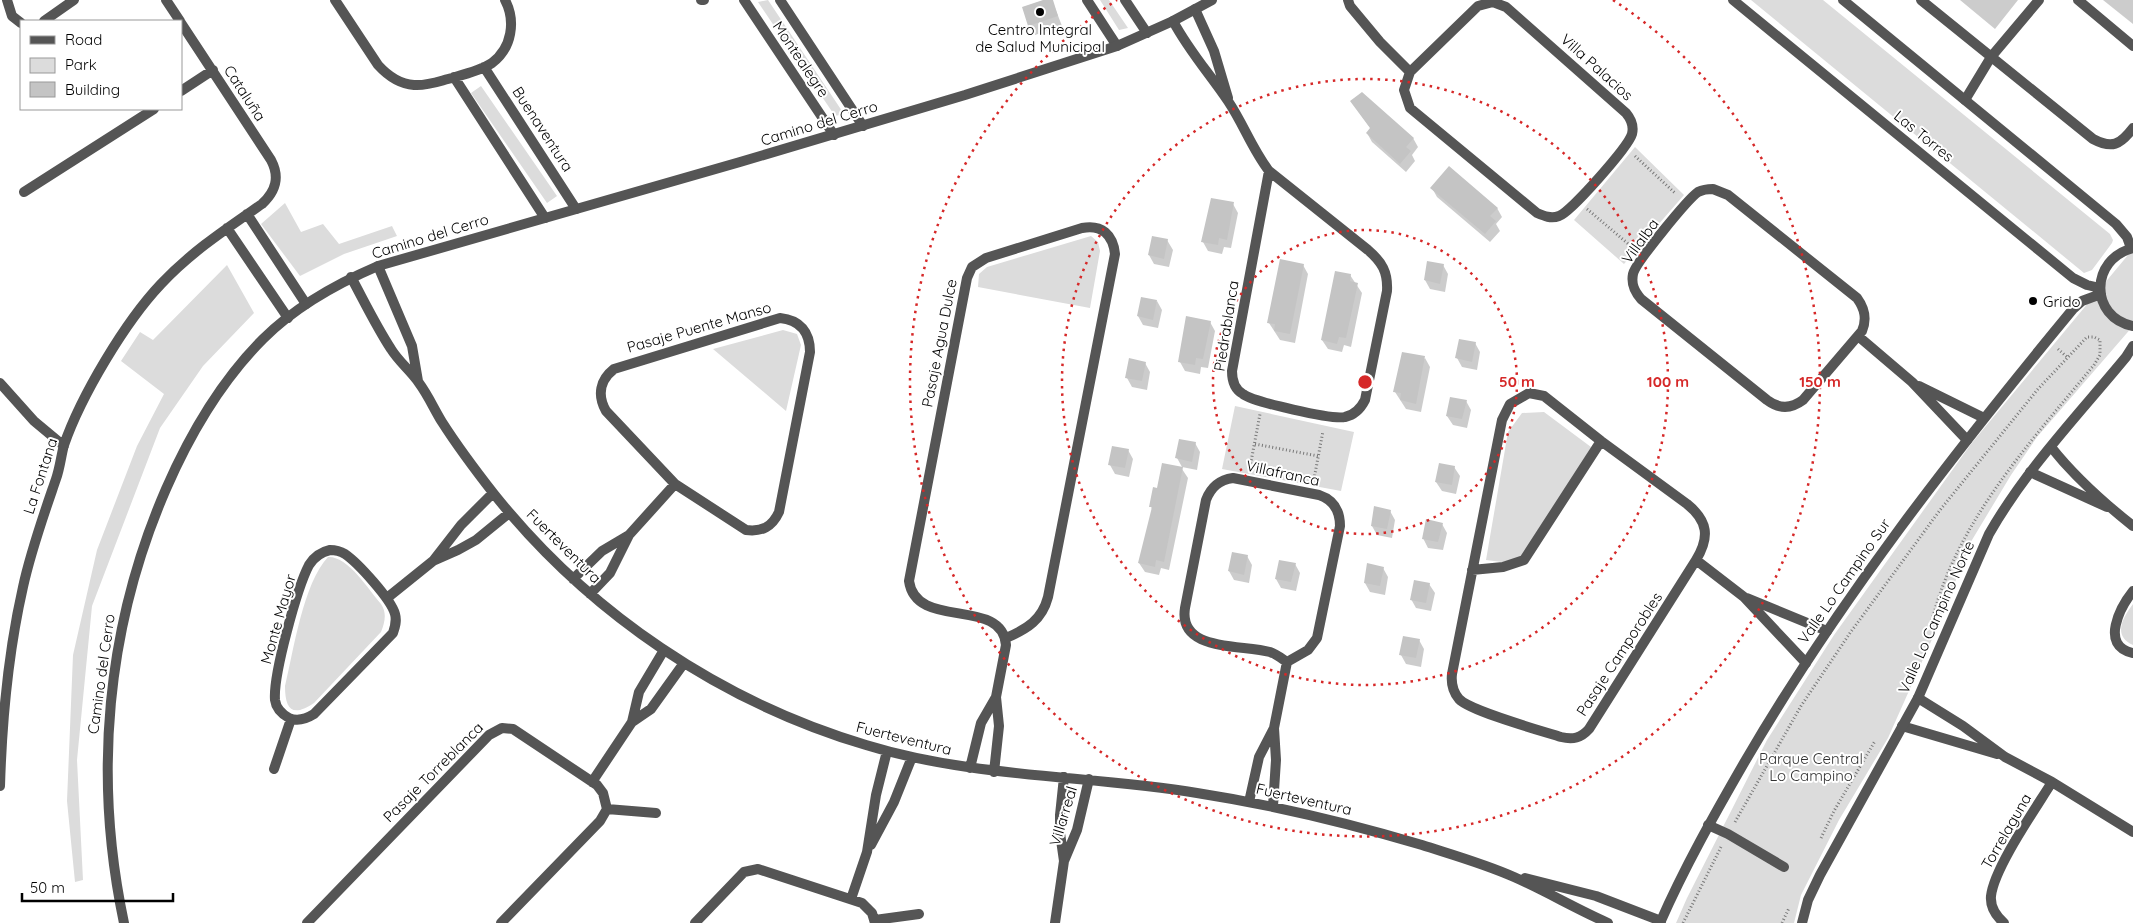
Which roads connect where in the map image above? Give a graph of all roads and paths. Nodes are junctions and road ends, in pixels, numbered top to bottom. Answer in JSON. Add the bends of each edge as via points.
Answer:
{"nodes":[{"id":1,"x":7,"y":0,"type":"edge"},
{"id":2,"x":74,"y":0,"type":"edge"},
{"id":3,"x":166,"y":0,"type":"edge"},
{"id":4,"x":335,"y":0,"type":"edge"},
{"id":5,"x":505,"y":0,"type":"edge"},
{"id":6,"x":744,"y":0,"type":"edge"},
{"id":7,"x":780,"y":0,"type":"edge"},
{"id":8,"x":1087,"y":0,"type":"edge"},
{"id":9,"x":1125,"y":0,"type":"edge"},
{"id":10,"x":1212,"y":0,"type":"edge"},
{"id":11,"x":1340,"y":0,"type":"edge"},
{"id":12,"x":1733,"y":0,"type":"edge"},
{"id":13,"x":1921,"y":0,"type":"edge"},
{"id":14,"x":2039,"y":0,"type":"edge"},
{"id":15,"x":2078,"y":0,"type":"edge"},
{"id":16,"x":1848,"y":1,"type":"edge"},
{"id":17,"x":1349,"y":3,"type":"edge"},
{"id":18,"x":1195,"y":9,"type":"junction"},
{"id":19,"x":45,"y":20,"type":"edge"},
{"id":20,"x":180,"y":20,"type":"edge"},
{"id":21,"x":1173,"y":21,"type":"junction"},
{"id":22,"x":20,"y":22,"type":"edge"},
{"id":23,"x":182,"y":24,"type":"edge"},
{"id":24,"x":1147,"y":33,"type":"junction"},
{"id":25,"x":1117,"y":46,"type":"junction"},
{"id":26,"x":2133,"y":46,"type":"edge"},
{"id":27,"x":1991,"y":57,"type":"junction"},
{"id":28,"x":484,"y":67,"type":"junction"},
{"id":29,"x":213,"y":70,"type":"junction"},
{"id":30,"x":1410,"y":72,"type":"junction"},
{"id":31,"x":454,"y":77,"type":"junction"},
{"id":32,"x":182,"y":90,"type":"edge"},
{"id":33,"x":1965,"y":100,"type":"junction"},
{"id":34,"x":1228,"y":102,"type":"junction"},
{"id":35,"x":152,"y":110,"type":"edge"},
{"id":36,"x":863,"y":126,"type":"junction"},
{"id":37,"x":2133,"y":128,"type":"edge"},
{"id":38,"x":834,"y":135,"type":"junction"},
{"id":39,"x":1626,"y":146,"type":"junction"},
{"id":40,"x":1268,"y":171,"type":"junction"},
{"id":41,"x":276,"y":182,"type":"joint"},
{"id":42,"x":24,"y":192,"type":"dead end"},
{"id":43,"x":1577,"y":201,"type":"junction"},
{"id":44,"x":1687,"y":205,"type":"junction"},
{"id":45,"x":576,"y":208,"type":"junction"},
{"id":46,"x":247,"y":214,"type":"junction"},
{"id":47,"x":545,"y":218,"type":"junction"},
{"id":48,"x":226,"y":228,"type":"junction"},
{"id":49,"x":2132,"y":248,"type":"edge"},
{"id":50,"x":1643,"y":257,"type":"junction"},
{"id":51,"x":378,"y":266,"type":"junction"},
{"id":52,"x":351,"y":277,"type":"junction"},
{"id":53,"x":2100,"y":291,"type":"junction"},
{"id":54,"x":306,"y":304,"type":"junction"},
{"id":55,"x":288,"y":318,"type":"junction"},
{"id":56,"x":2133,"y":326,"type":"edge"},
{"id":57,"x":1858,"y":336,"type":"junction"},
{"id":58,"x":2133,"y":346,"type":"edge"},
{"id":59,"x":2067,"y":356,"type":"dead end"},
{"id":60,"x":418,"y":381,"type":"junction"},
{"id":61,"x":1912,"y":382,"type":"junction"},
{"id":62,"x":0,"y":383,"type":"edge"},
{"id":63,"x":1262,"y":402,"type":"junction"},
{"id":64,"x":1326,"y":415,"type":"junction"},
{"id":65,"x":1984,"y":418,"type":"junction"},
{"id":66,"x":1967,"y":440,"type":"junction"},
{"id":67,"x":1601,"y":441,"type":"junction"},
{"id":68,"x":1255,"y":444,"type":"junction"},
{"id":69,"x":64,"y":446,"type":"junction"},
{"id":70,"x":2051,"y":447,"type":"junction"},
{"id":71,"x":1318,"y":456,"type":"junction"},
{"id":72,"x":2030,"y":472,"type":"junction"},
{"id":73,"x":1248,"y":481,"type":"junction"},
{"id":74,"x":675,"y":484,"type":"junction"},
{"id":75,"x":492,"y":493,"type":"junction"},
{"id":76,"x":1311,"y":493,"type":"junction"},
{"id":77,"x":2113,"y":510,"type":"junction"},
{"id":78,"x":509,"y":513,"type":"junction"},
{"id":79,"x":2133,"y":526,"type":"edge"},
{"id":80,"x":629,"y":535,"type":"junction"},
{"id":81,"x":1696,"y":560,"type":"junction"},
{"id":82,"x":432,"y":561,"type":"junction"},
{"id":83,"x":1472,"y":570,"type":"junction"},
{"id":84,"x":572,"y":579,"type":"junction"},
{"id":85,"x":2133,"y":590,"type":"edge"},
{"id":86,"x":590,"y":594,"type":"junction"},
{"id":87,"x":1744,"y":597,"type":"junction"},
{"id":88,"x":387,"y":598,"type":"junction"},
{"id":89,"x":1827,"y":630,"type":"junction"},
{"id":90,"x":1006,"y":638,"type":"junction"},
{"id":91,"x":664,"y":650,"type":"junction"},
{"id":92,"x":2133,"y":653,"type":"edge"},
{"id":93,"x":1287,"y":662,"type":"junction"},
{"id":94,"x":684,"y":663,"type":"junction"},
{"id":95,"x":1806,"y":663,"type":"junction"},
{"id":96,"x":996,"y":697,"type":"junction"},
{"id":97,"x":1918,"y":698,"type":"junction"},
{"id":98,"x":291,"y":718,"type":"junction"},
{"id":99,"x":632,"y":722,"type":"junction"},
{"id":100,"x":1902,"y":726,"type":"junction"},
{"id":101,"x":1274,"y":728,"type":"junction"},
{"id":102,"x":887,"y":751,"type":"junction"},
{"id":103,"x":912,"y":757,"type":"junction"},
{"id":104,"x":2005,"y":757,"type":"junction"},
{"id":105,"x":274,"y":768,"type":"dead end"},
{"id":106,"x":970,"y":768,"type":"junction"},
{"id":107,"x":994,"y":772,"type":"junction"},
{"id":108,"x":1064,"y":777,"type":"junction"},
{"id":109,"x":1089,"y":779,"type":"junction"},
{"id":110,"x":592,"y":782,"type":"junction"},
{"id":111,"x":2052,"y":782,"type":"junction"},
{"id":112,"x":0,"y":786,"type":"edge"},
{"id":113,"x":1249,"y":802,"type":"junction"},
{"id":114,"x":1272,"y":806,"type":"junction"},
{"id":115,"x":607,"y":809,"type":"junction"},
{"id":116,"x":656,"y":813,"type":"dead end"},
{"id":117,"x":1708,"y":825,"type":"junction"},
{"id":118,"x":2133,"y":832,"type":"edge"},
{"id":119,"x":1728,"y":834,"type":"junction"},
{"id":120,"x":867,"y":852,"type":"junction"},
{"id":121,"x":1064,"y":861,"type":"junction"},
{"id":122,"x":1784,"y":867,"type":"dead end"},
{"id":123,"x":1514,"y":877,"type":"junction"},
{"id":124,"x":851,"y":899,"type":"junction"},
{"id":125,"x":919,"y":914,"type":"dead end"},
{"id":126,"x":875,"y":921,"type":"edge"},
{"id":127,"x":1661,"y":922,"type":"edge"},
{"id":128,"x":124,"y":923,"type":"edge"},
{"id":129,"x":307,"y":923,"type":"edge"},
{"id":130,"x":501,"y":923,"type":"edge"},
{"id":131,"x":695,"y":923,"type":"edge"},
{"id":132,"x":1055,"y":923,"type":"edge"},
{"id":133,"x":1608,"y":923,"type":"edge"},
{"id":134,"x":1684,"y":923,"type":"edge"},
{"id":135,"x":1802,"y":923,"type":"edge"},
{"id":136,"x":2004,"y":923,"type":"edge"}],
"edges":[{"from":1,"to":22,"type":"street","via":[[12,16]]},
{"from":2,"to":19,"type":"street"},
{"from":3,"to":20,"type":"street","name":"Cataluña"},
{"from":4,"to":31,"type":"street","via":[[378,65],[394,79],[423,85]]},
{"from":5,"to":28,"type":"street","via":[[511,18],[509,39],[499,56]]},
{"from":6,"to":38,"type":"street","name":"Montealegre"},
{"from":7,"to":36,"type":"street","name":"Montealegre"},
{"from":8,"to":25,"type":"street"},
{"from":9,"to":24,"type":"street"},
{"from":10,"to":18,"type":"street","name":"Camino del Cerro"},
{"from":11,"to":17,"type":"street"},
{"from":12,"to":53,"type":"street","name":"Las Torres","via":[[2073,278]]},
{"from":13,"to":27,"type":"street"},
{"from":14,"to":27,"type":"street"},
{"from":15,"to":26,"type":"street"},
{"from":16,"to":33,"type":"street"},
{"from":17,"to":30,"type":"street","via":[[1380,42]]},
{"from":18,"to":21,"type":"street","name":"Camino del Cerro"},
{"from":18,"to":34,"type":"street","name":"Piedrablanca","via":[[1219,66]]},
{"from":21,"to":24,"type":"street","name":"Camino del Cerro"},
{"from":21,"to":34,"type":"street","name":"Piedrablanca"},
{"from":23,"to":29,"type":"street","name":"Cataluña"},
{"from":24,"to":25,"type":"street","name":"Camino del Cerro"},
{"from":25,"to":36,"type":"street","name":"Camino del Cerro"},
{"from":27,"to":33,"type":"street"},
{"from":27,"to":37,"type":"street","via":[[2093,139],[2114,145],[2125,139]]},
{"from":28,"to":31,"type":"street"},
{"from":28,"to":45,"type":"street","name":"Buenaventura"},
{"from":29,"to":32,"type":"street"},
{"from":29,"to":41,"type":"street","name":"Cataluña","via":[[271,160]]},
{"from":30,"to":39,"type":"street","name":"Villa Palacios","via":[[1478,6],[1485,3],[1506,6],[1626,113],[1633,129]]},
{"from":30,"to":43,"type":"street","name":"Villa Palacios","via":[[1404,90],[1410,108],[1537,213],[1548,218],[1560,216]]},
{"from":31,"to":47,"type":"street"},
{"from":33,"to":49,"type":"street","via":[[2116,224]]},
{"from":34,"to":40,"type":"street","name":"Piedrablanca"},
{"from":35,"to":42,"type":"street"},
{"from":36,"to":38,"type":"street","name":"Camino del Cerro"},
{"from":38,"to":45,"type":"street","name":"Camino del Cerro"},
{"from":39,"to":43,"type":"street","name":"Villa Palacios"},
{"from":39,"to":44,"type":"path"},
{"from":40,"to":63,"type":"street","name":"Piedrablanca","via":[[1232,376],[1243,395]]},
{"from":40,"to":64,"type":"street","name":"Piedrablanca","via":[[1375,256],[1387,274],[1387,291],[1365,400],[1352,414],[1338,418]]},
{"from":41,"to":46,"type":"street","name":"La Fontana","via":[[268,198]]},
{"from":43,"to":50,"type":"path"},
{"from":44,"to":50,"type":"street","name":"Villalba"},
{"from":44,"to":57,"type":"street","name":"Villalba","via":[[1698,192],[1705,190],[1721,190],[1728,195],[1857,298],[1865,316]]},
{"from":45,"to":47,"type":"street","name":"Camino del Cerro"},
{"from":46,"to":48,"type":"street","name":"La Fontana"},
{"from":46,"to":54,"type":"street"},
{"from":47,"to":51,"type":"street","name":"Camino del Cerro"},
{"from":48,"to":55,"type":"street"},
{"from":48,"to":69,"type":"street","name":"La Fontana","via":[[186,259],[132,321],[94,382]]},
{"from":49,"to":53,"type":"street","via":[[2108,262]]},
{"from":50,"to":57,"type":"street","name":"Villalba","via":[[1633,275],[1634,288],[1641,299],[1778,406],[1792,406],[1803,400]]},
{"from":51,"to":52,"type":"street","name":"Camino del Cerro"},
{"from":51,"to":60,"type":"street","name":"Fuerteventura","via":[[412,346]]},
{"from":52,"to":54,"type":"street","name":"Camino del Cerro"},
{"from":52,"to":60,"type":"street","name":"Fuerteventura","via":[[392,352]]},
{"from":53,"to":56,"type":"street","via":[[2113,316]]},
{"from":53,"to":65,"type":"street","name":"Valle Lo Campino Sur","via":[[2073,309]]},
{"from":54,"to":55,"type":"street","name":"Camino del Cerro"},
{"from":55,"to":128,"type":"street","name":"Camino del Cerro","via":[[245,358],[199,423],[160,502],[134,574],[117,648],[107,751],[110,832]]},
{"from":57,"to":61,"type":"street"},
{"from":58,"to":70,"type":"street","name":"Valle Lo Campino Norte"},
{"from":59,"to":119,"type":"path","via":[[1940,510],[1850,633],[1801,706]]},
{"from":60,"to":75,"type":"street","name":"Fuerteventura","via":[[440,420]]},
{"from":61,"to":65,"type":"street"},
{"from":61,"to":66,"type":"street"},
{"from":62,"to":69,"type":"street","via":[[34,422]]},
{"from":63,"to":64,"type":"street","name":"Piedrablanca"},
{"from":63,"to":68,"type":"path"},
{"from":64,"to":71,"type":"path"},
{"from":65,"to":66,"type":"street","name":"Valle Lo Campino Sur"},
{"from":66,"to":89,"type":"street","name":"Valle Lo Campino Sur"},
{"from":67,"to":81,"type":"street","name":"Pasaje Camporobles","via":[[1694,510],[1706,534]]},
{"from":67,"to":83,"type":"street","via":[[1524,560]]},
{"from":67,"to":83,"type":"street","name":"Pasaje Camporobles","via":[[1540,394],[1523,395],[1510,404],[1502,420]]},
{"from":68,"to":71,"type":"path"},
{"from":68,"to":73,"type":"path"},
{"from":69,"to":112,"type":"street","name":"La Fontana","via":[[32,550],[16,621],[6,689]]},
{"from":70,"to":72,"type":"street","name":"Valle Lo Campino Norte"},
{"from":70,"to":77,"type":"street"},
{"from":71,"to":76,"type":"path"},
{"from":72,"to":77,"type":"street"},
{"from":72,"to":97,"type":"street","name":"Valle Lo Campino Norte","via":[[1990,534]]},
{"from":73,"to":76,"type":"street","name":"Villafranca"},
{"from":73,"to":93,"type":"street","name":"Villafranca","via":[[1226,479],[1209,493],[1185,608],[1185,623],[1200,640],[1269,652]]},
{"from":74,"to":74,"type":"street","name":"Pasaje Puente Manso","via":[[746,530],[764,529],[776,519],[810,352],[810,343],[802,327],[788,319],[772,320],[620,366],[604,378],[600,398],[606,410]]},
{"from":74,"to":80,"type":"street"},
{"from":75,"to":78,"type":"street","name":"Fuerteventura"},
{"from":75,"to":82,"type":"street"},
{"from":76,"to":93,"type":"street","name":"Villafranca","via":[[1326,497],[1336,507],[1340,526],[1317,638],[1308,650]]},
{"from":77,"to":79,"type":"street"},
{"from":78,"to":82,"type":"street","via":[[476,540]]},
{"from":78,"to":84,"type":"street","name":"Fuerteventura"},
{"from":80,"to":84,"type":"street","via":[[602,551]]},
{"from":80,"to":86,"type":"street","via":[[610,573]]},
{"from":81,"to":83,"type":"street","name":"Pasaje Camporobles","via":[[1589,729],[1572,739],[1474,709],[1455,693],[1452,674]]},
{"from":81,"to":87,"type":"street"},
{"from":82,"to":88,"type":"street"},
{"from":84,"to":86,"type":"street","name":"Fuerteventura"},
{"from":85,"to":92,"type":"street","via":[[2118,615],[2115,631],[2124,649]]},
{"from":86,"to":91,"type":"street","name":"Fuerteventura"},
{"from":87,"to":89,"type":"street"},
{"from":87,"to":95,"type":"street"},
{"from":88,"to":98,"type":"street","name":"Monte Mayor","via":[[395,615],[392,633],[314,714],[303,720]]},
{"from":88,"to":98,"type":"street","name":"Monte Mayor","via":[[343,553],[324,551],[313,559],[294,607],[276,683],[278,708]]},
{"from":89,"to":95,"type":"street","name":"Valle Lo Campino Sur"},
{"from":90,"to":90,"type":"street","name":"Pasaje Agua Dulce","via":[[990,621],[922,604],[912,593],[909,581],[967,278],[972,267],[986,258],[1082,228],[1095,227],[1111,238],[1114,254],[1048,597],[1036,621]]},
{"from":90,"to":96,"type":"street"},
{"from":91,"to":94,"type":"street","name":"Fuerteventura"},
{"from":91,"to":99,"type":"street","via":[[639,692]]},
{"from":93,"to":101,"type":"street"},
{"from":94,"to":99,"type":"street","via":[[651,709]]},
{"from":94,"to":102,"type":"street","name":"Fuerteventura","via":[[795,720]]},
{"from":95,"to":117,"type":"street","name":"Valle Lo Campino Sur"},
{"from":96,"to":106,"type":"street","via":[[981,723]]},
{"from":96,"to":107,"type":"street","via":[[999,726]]},
{"from":97,"to":100,"type":"street","name":"Valle Lo Campino Norte"},
{"from":97,"to":104,"type":"street","via":[[1964,726]]},
{"from":98,"to":105,"type":"street"},
{"from":99,"to":110,"type":"street"},
{"from":100,"to":104,"type":"street"},
{"from":100,"to":135,"type":"street","name":"Valle Lo Campino Norte","via":[[1820,875]]},
{"from":101,"to":113,"type":"street","via":[[1259,757]]},
{"from":101,"to":114,"type":"street","via":[[1276,760]]},
{"from":102,"to":103,"type":"street","name":"Fuerteventura"},
{"from":102,"to":120,"type":"street"},
{"from":103,"to":106,"type":"street","name":"Fuerteventura"},
{"from":103,"to":120,"type":"street","via":[[894,802]]},
{"from":104,"to":111,"type":"street"},
{"from":106,"to":107,"type":"street","name":"Fuerteventura"},
{"from":107,"to":108,"type":"street","name":"Fuerteventura"},
{"from":108,"to":109,"type":"street","name":"Fuerteventura"},
{"from":108,"to":121,"type":"street","name":"Villarreal","via":[[1060,815]]},
{"from":109,"to":113,"type":"street","name":"Fuerteventura"},
{"from":109,"to":121,"type":"street","name":"Villarreal","via":[[1077,830]]},
{"from":110,"to":115,"type":"street","name":"Pasaje Torreblanca","via":[[603,793]]},
{"from":110,"to":129,"type":"street","name":"Pasaje Torreblanca","via":[[518,731],[507,727],[494,730]]},
{"from":111,"to":118,"type":"street"},
{"from":111,"to":136,"type":"street","name":"Torrelaguna","via":[[1994,882],[1990,898],[1995,914]]},
{"from":113,"to":114,"type":"street","name":"Fuerteventura"},
{"from":114,"to":123,"type":"street","name":"Fuerteventura","via":[[1389,835]]},
{"from":115,"to":116,"type":"street"},
{"from":115,"to":130,"type":"street","via":[[600,821]]},
{"from":117,"to":119,"type":"street"},
{"from":117,"to":127,"type":"street","name":"Valle Lo Campino Sur"},
{"from":119,"to":122,"type":"street"},
{"from":119,"to":134,"type":"path"},
{"from":120,"to":124,"type":"street"},
{"from":121,"to":132,"type":"street","name":"Villarreal"},
{"from":123,"to":127,"type":"street","name":"Fuerteventura","via":[[1596,896]]},
{"from":123,"to":133,"type":"street","name":"Fuerteventura"},
{"from":124,"to":126,"type":"street","via":[[867,906]]},
{"from":124,"to":131,"type":"street","via":[[766,871],[751,870],[739,877]]},
{"from":125,"to":126,"type":"street"}]}
